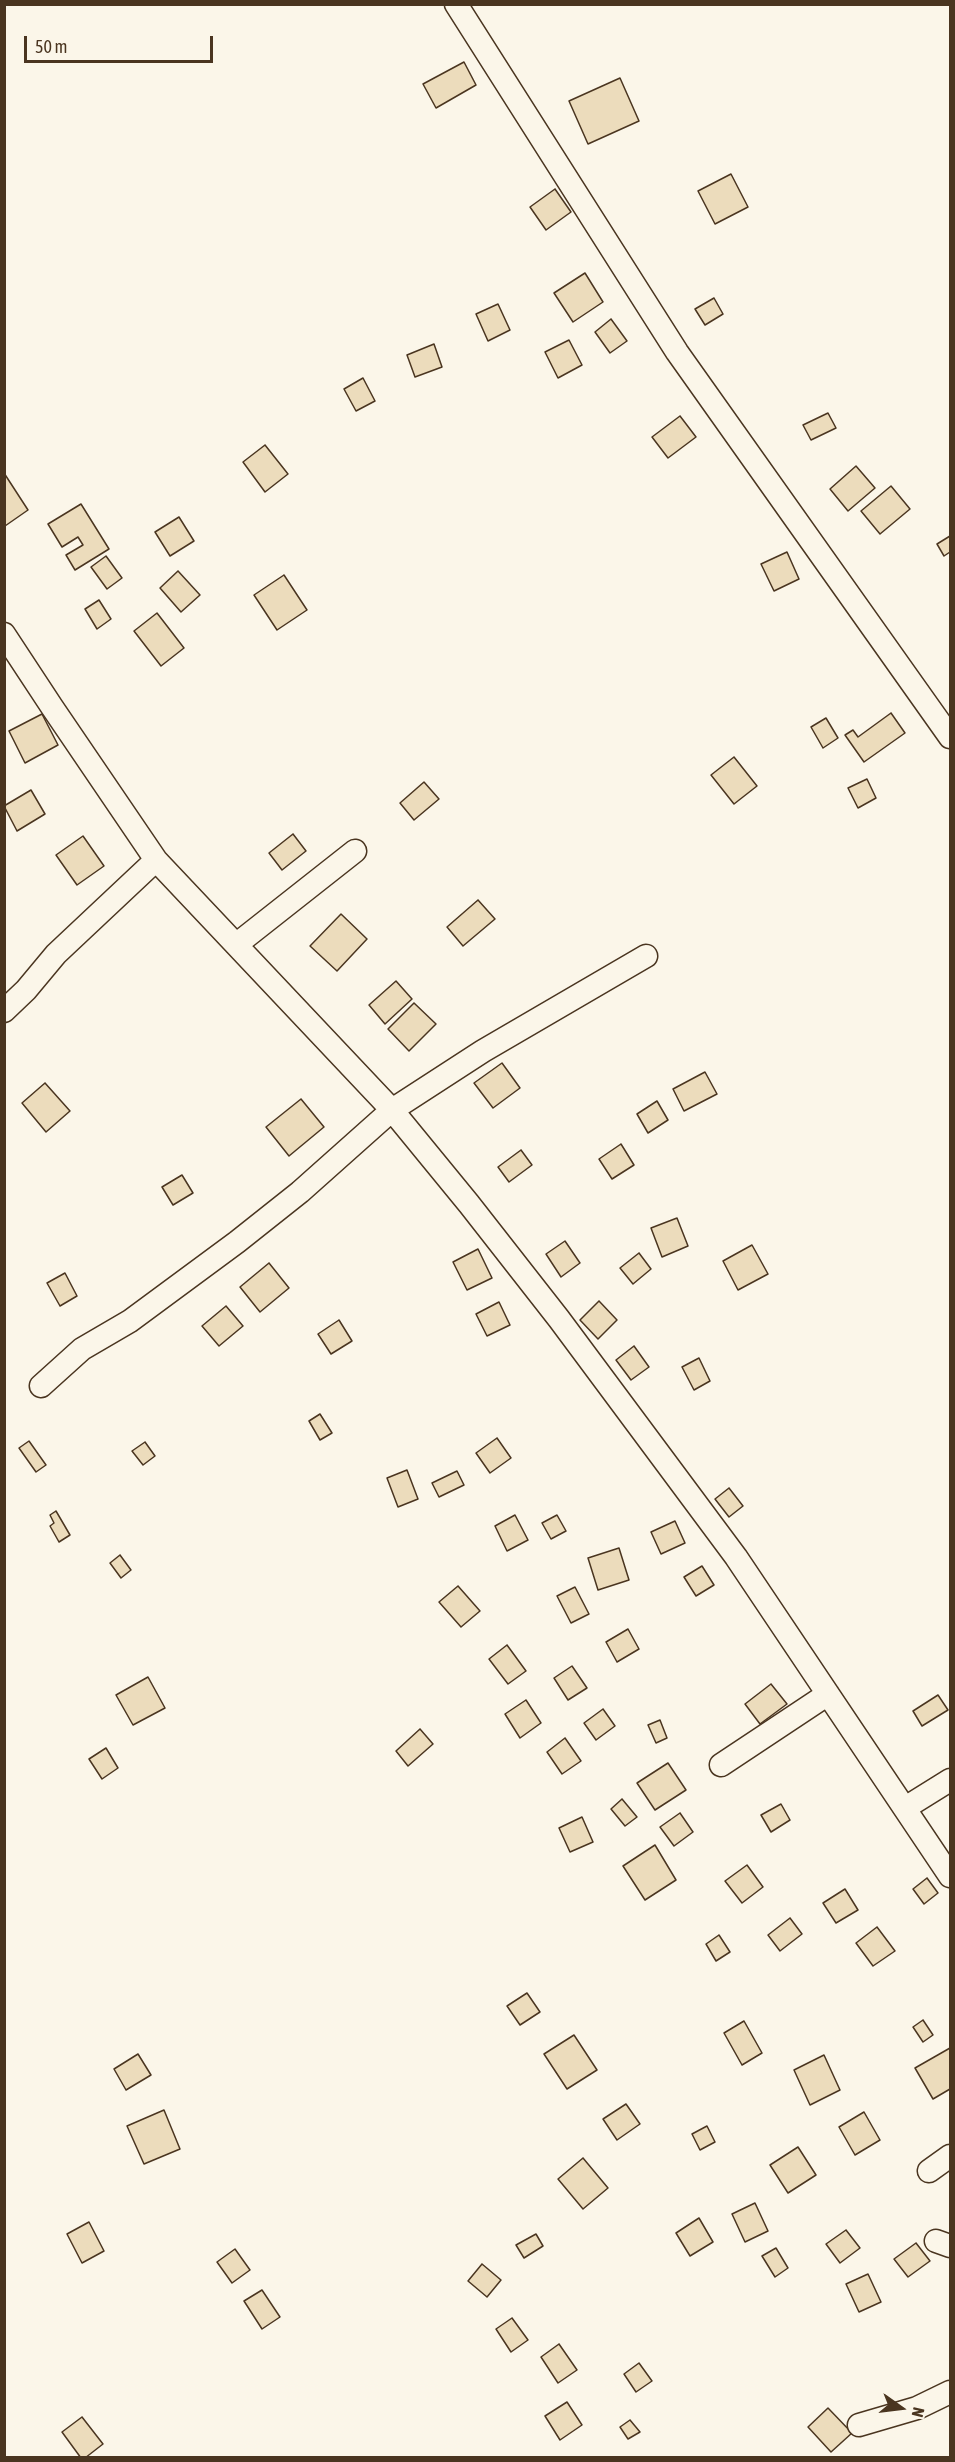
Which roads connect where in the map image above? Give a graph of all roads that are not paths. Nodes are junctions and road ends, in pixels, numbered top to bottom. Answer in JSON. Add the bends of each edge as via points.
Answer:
{"nodes":[{"id":1,"x":456,"y":4,"type":"edge"},
{"id":2,"x":4,"y":634,"type":"edge"},
{"id":3,"x":951,"y":737,"type":"edge"},
{"id":4,"x":355,"y":851,"type":"dead end"},
{"id":5,"x":156,"y":860,"type":"junction"},
{"id":6,"x":237,"y":944,"type":"junction"},
{"id":7,"x":646,"y":956,"type":"dead end"},
{"id":8,"x":4,"y":1011,"type":"edge"},
{"id":9,"x":392,"y":1110,"type":"junction"},
{"id":10,"x":41,"y":1386,"type":"dead end"},
{"id":11,"x":828,"y":1694,"type":"junction"},
{"id":12,"x":722,"y":1765,"type":"dead end"},
{"id":13,"x":951,"y":1780,"type":"edge"},
{"id":14,"x":905,"y":1808,"type":"junction"},
{"id":15,"x":951,"y":1876,"type":"edge"},
{"id":16,"x":951,"y":2156,"type":"edge"},
{"id":17,"x":929,"y":2171,"type":"dead end"},
{"id":18,"x":951,"y":2392,"type":"edge"},
{"id":19,"x":859,"y":2425,"type":"dead end"}],
"edges":[{"from":1,"to":3,"type":"street","via":[[677,352]]},
{"from":2,"to":5,"type":"street"},
{"from":4,"to":6,"type":"street"},
{"from":5,"to":6,"type":"street"},
{"from":5,"to":8,"type":"street","via":[[56,954]]},
{"from":6,"to":9,"type":"street"},
{"from":7,"to":9,"type":"street","via":[[483,1051]]},
{"from":9,"to":10,"type":"street","via":[[237,1242],[130,1321],[82,1349]]},
{"from":9,"to":11,"type":"street","via":[[644,1432],[736,1557]]},
{"from":11,"to":12,"type":"street"},
{"from":11,"to":14,"type":"street"},
{"from":13,"to":14,"type":"street"},
{"from":14,"to":15,"type":"street"},
{"from":16,"to":17,"type":"street"},
{"from":18,"to":19,"type":"street","via":[[917,2408]]}]}
